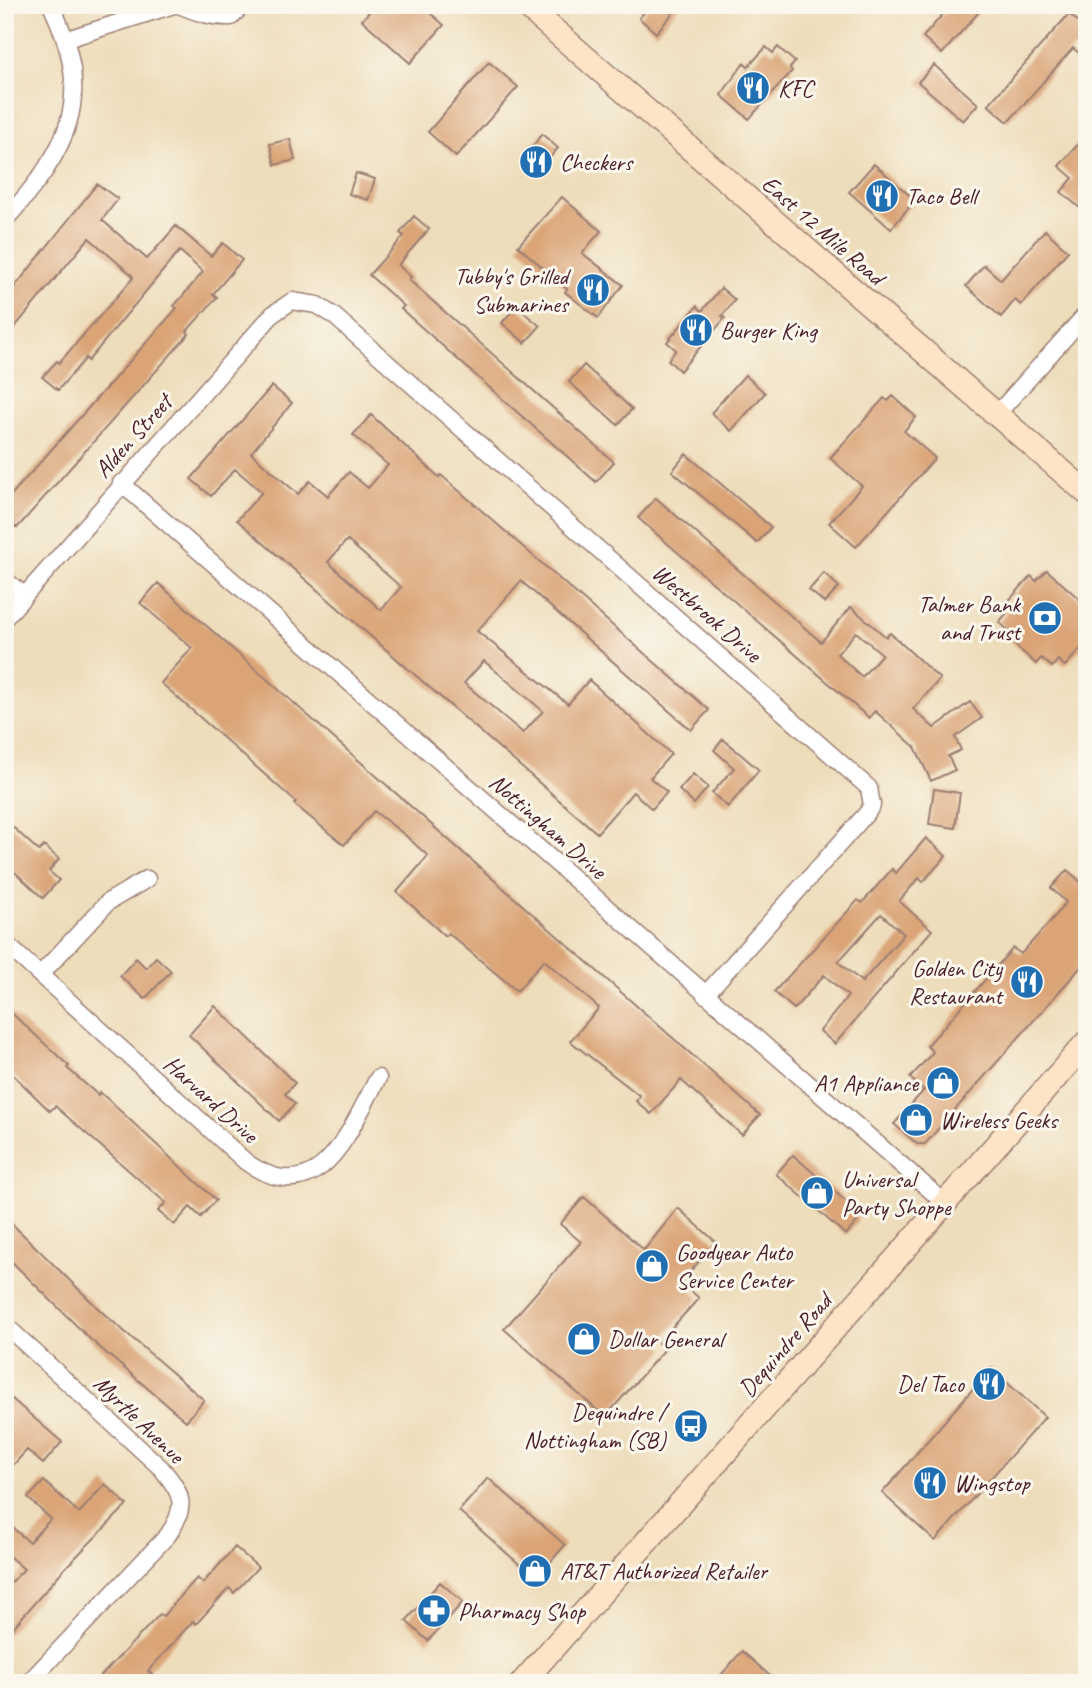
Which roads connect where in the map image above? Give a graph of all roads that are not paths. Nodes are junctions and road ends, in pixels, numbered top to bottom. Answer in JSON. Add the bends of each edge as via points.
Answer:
{"nodes":[{"id":1,"x":51,"y":5,"type":"edge"},
{"id":2,"x":174,"y":5,"type":"edge"},
{"id":3,"x":179,"y":5,"type":"edge"},
{"id":4,"x":243,"y":5,"type":"edge"},
{"id":5,"x":525,"y":5,"type":"edge"},
{"id":6,"x":67,"y":39,"type":"junction"},
{"id":7,"x":5,"y":220,"type":"edge"},
{"id":8,"x":305,"y":302,"type":"joint"},
{"id":9,"x":1087,"y":313,"type":"edge"},
{"id":10,"x":997,"y":414,"type":"junction"},
{"id":11,"x":121,"y":483,"type":"junction"},
{"id":12,"x":1087,"y":493,"type":"edge"},
{"id":13,"x":5,"y":580,"type":"edge"},
{"id":14,"x":24,"y":595,"type":"junction"},
{"id":15,"x":5,"y":618,"type":"edge"},
{"id":16,"x":147,"y":879,"type":"dead end"},
{"id":17,"x":5,"y":943,"type":"edge"},
{"id":18,"x":40,"y":975,"type":"junction"},
{"id":19,"x":705,"y":995,"type":"junction"},
{"id":20,"x":1087,"y":1042,"type":"edge"},
{"id":21,"x":378,"y":1078,"type":"dead end"},
{"id":22,"x":945,"y":1203,"type":"junction"},
{"id":23,"x":5,"y":1325,"type":"edge"},
{"id":24,"x":28,"y":1683,"type":"edge"},
{"id":25,"x":522,"y":1683,"type":"edge"}],
"edges":[{"from":1,"to":6,"type":"street"},
{"from":2,"to":6,"type":"street"},
{"from":3,"to":4,"type":"street","via":[[221,18],[231,17]]},
{"from":5,"to":10,"type":"main road","name":"East 12 Mile Road"},
{"from":6,"to":7,"type":"street","via":[[74,87],[64,140],[38,183]]},
{"from":8,"to":11,"type":"street","name":"Alden Street","via":[[292,301],[273,314]]},
{"from":8,"to":19,"type":"street","name":"Westbrook Drive","via":[[333,315],[869,788],[872,805],[867,813]]},
{"from":9,"to":10,"type":"street"},
{"from":10,"to":12,"type":"main road","name":"East 12 Mile Road"},
{"from":11,"to":14,"type":"street","name":"Alden Street"},
{"from":11,"to":19,"type":"street","name":"Nottingham Drive"},
{"from":13,"to":14,"type":"street"},
{"from":14,"to":15,"type":"street","name":"Alden Street"},
{"from":16,"to":18,"type":"street","via":[[108,902]]},
{"from":17,"to":18,"type":"street","name":"Harvard Drive"},
{"from":18,"to":21,"type":"street","name":"Harvard Drive","via":[[266,1176],[289,1181],[322,1166],[340,1146]]},
{"from":19,"to":22,"type":"street","name":"Nottingham Drive"},
{"from":20,"to":22,"type":"main road","name":"Dequindre Road"},
{"from":22,"to":25,"type":"main road","name":"Dequindre Road"},
{"from":23,"to":24,"type":"street","name":"Myrtle Avenue","via":[[161,1468],[182,1501],[180,1517],[168,1535]]}]}
